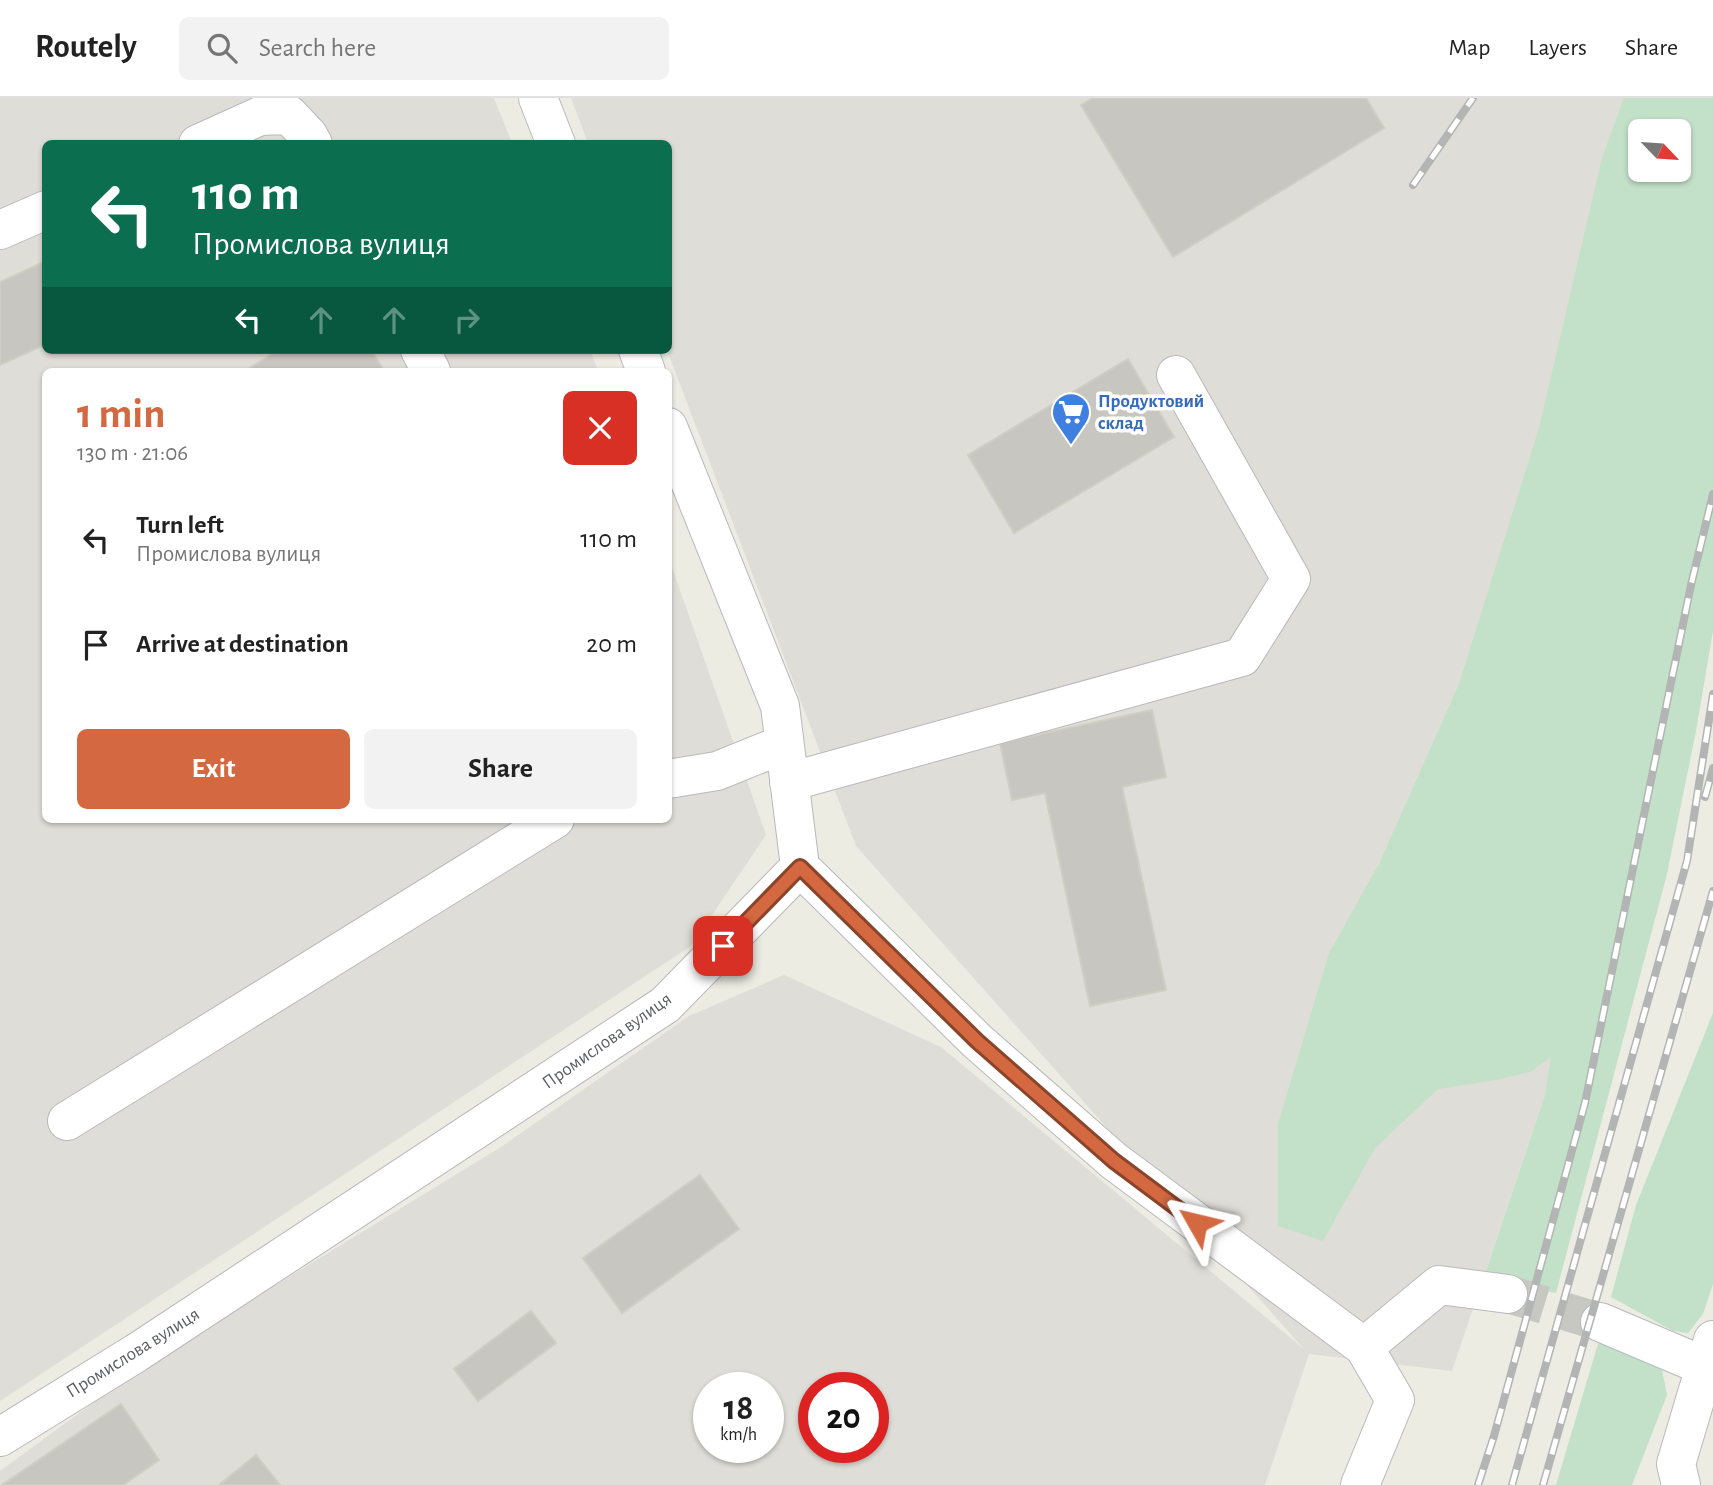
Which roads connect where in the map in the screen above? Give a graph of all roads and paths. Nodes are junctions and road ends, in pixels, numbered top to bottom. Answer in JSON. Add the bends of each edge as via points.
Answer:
{"nodes":[{"id":1,"x":538,"y":98,"type":"edge"},
{"id":2,"x":207,"y":140,"type":"edge"},
{"id":3,"x":311,"y":140,"type":"edge"},
{"id":4,"x":554,"y":140,"type":"edge"},
{"id":5,"x":42,"y":212,"type":"edge"},
{"id":6,"x":0,"y":230,"type":"edge"},
{"id":7,"x":1176,"y":375,"type":"dead end"},
{"id":8,"x":672,"y":436,"type":"edge"},
{"id":9,"x":784,"y":744,"type":"junction"},
{"id":10,"x":672,"y":778,"type":"edge"},
{"id":11,"x":789,"y":782,"type":"junction"},
{"id":12,"x":549,"y":823,"type":"edge"},
{"id":13,"x":800,"y":867,"type":"junction"},
{"id":14,"x":67,"y":1121,"type":"dead end"},
{"id":15,"x":1508,"y":1294,"type":"tunnel mouth"},
{"id":16,"x":1600,"y":1322,"type":"tunnel mouth"},
{"id":17,"x":1364,"y":1347,"type":"junction"},
{"id":18,"x":1709,"y":1353,"type":"edge"},
{"id":19,"x":0,"y":1437,"type":"edge"},
{"id":20,"x":1360,"y":1485,"type":"edge"},
{"id":21,"x":1681,"y":1485,"type":"edge"}],
"edges":[{"from":1,"to":4,"type":"street"},
{"from":2,"to":3,"type":"street","via":[[260,116],[289,115]]},
{"from":5,"to":6,"type":"street"},
{"from":7,"to":11,"type":"street","via":[[1292,579],[1242,657]]},
{"from":8,"to":9,"type":"street","via":[[780,706]]},
{"from":9,"to":10,"type":"street","via":[[717,771]]},
{"from":9,"to":11,"type":"street"},
{"from":11,"to":13,"type":"street"},
{"from":12,"to":14,"type":"street"},
{"from":13,"to":17,"type":"street","via":[[977,1041],[1114,1161]]},
{"from":13,"to":19,"type":"street","name":"Промислова вулиця","via":[[665,1005],[136,1353]]},
{"from":15,"to":17,"type":"street","via":[[1439,1285]]},
{"from":16,"to":18,"type":"street"},
{"from":17,"to":20,"type":"street","via":[[1395,1400]]},
{"from":18,"to":21,"type":"street","via":[[1676,1464]]}]}
